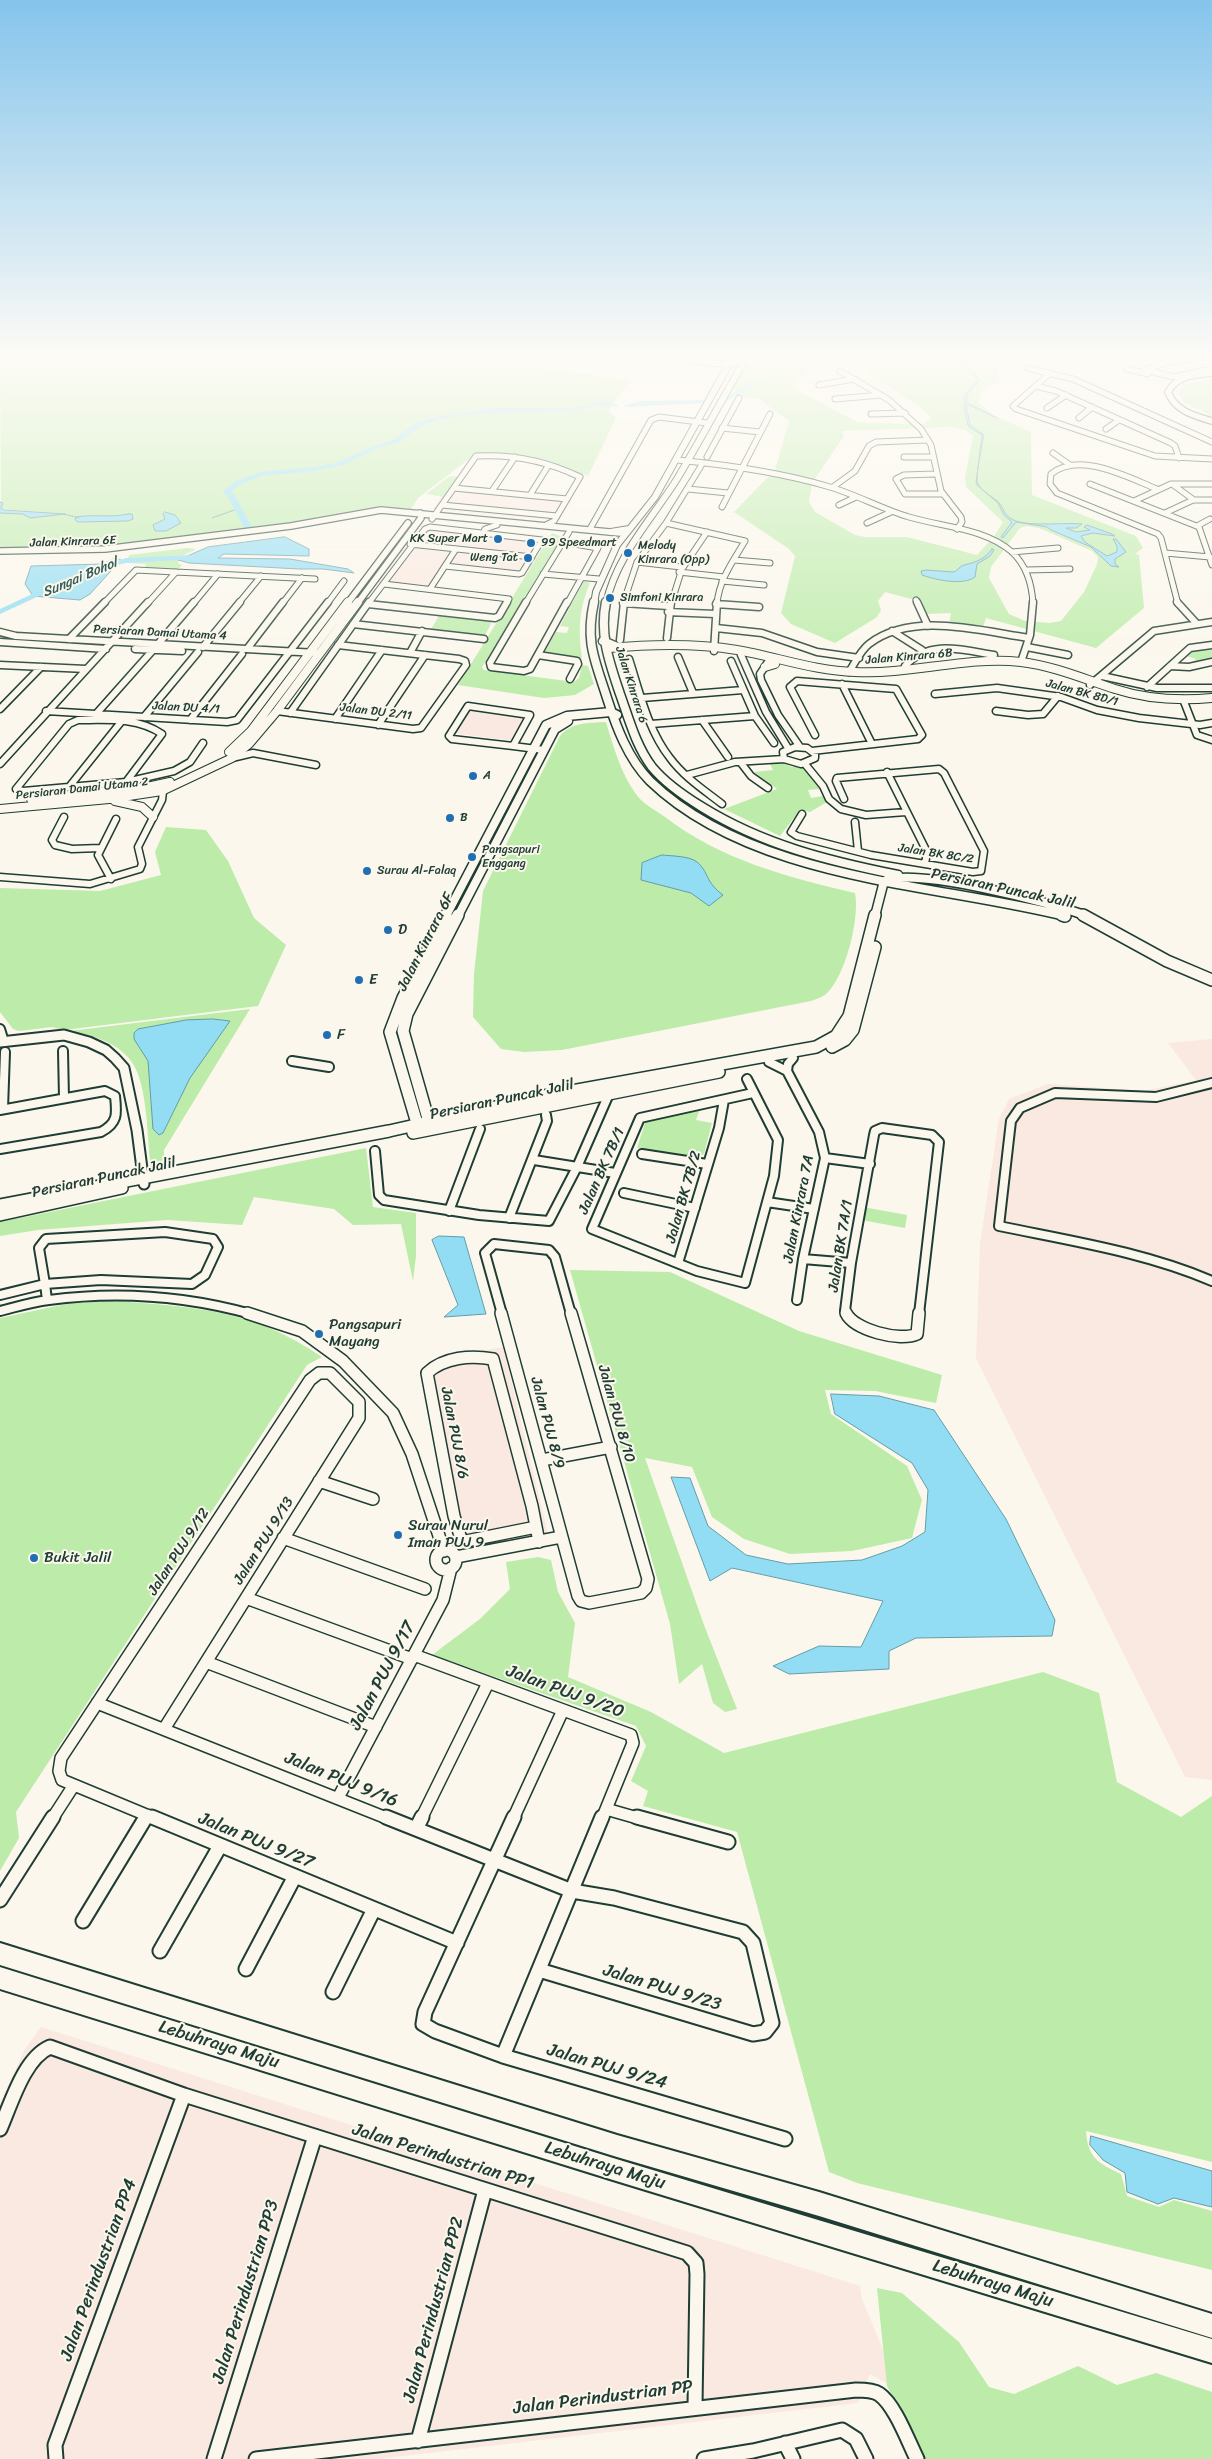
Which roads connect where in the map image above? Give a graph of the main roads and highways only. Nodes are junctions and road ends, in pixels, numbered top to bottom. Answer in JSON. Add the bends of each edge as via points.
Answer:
{"nodes":[{"id":1,"x":670,"y":472,"type":"edge"},
{"id":2,"x":681,"y":472,"type":"edge"},
{"id":3,"x":638,"y":532,"type":"junction"},
{"id":4,"x":626,"y":534,"type":"junction"},
{"id":5,"x":617,"y":546,"type":"junction"},
{"id":6,"x":630,"y":546,"type":"junction"},
{"id":7,"x":590,"y":617,"type":"junction"},
{"id":8,"x":605,"y":650,"type":"junction"},
{"id":9,"x":617,"y":685,"type":"junction"},
{"id":10,"x":604,"y":686,"type":"junction"},
{"id":11,"x":613,"y":715,"type":"junction"},
{"id":12,"x":596,"y":716,"type":"junction"},
{"id":13,"x":644,"y":752,"type":"junction"},
{"id":14,"x":497,"y":821,"type":"junction"},
{"id":15,"x":507,"y":822,"type":"junction"},
{"id":16,"x":841,"y":863,"type":"junction"},
{"id":17,"x":913,"y":877,"type":"junction"},
{"id":18,"x":887,"y":885,"type":"junction"},
{"id":19,"x":459,"y":901,"type":"junction"},
{"id":20,"x":421,"y":963,"type":"junction"},
{"id":21,"x":433,"y":964,"type":"junction"},
{"id":22,"x":1212,"y":980,"type":"edge"},
{"id":23,"x":1212,"y":986,"type":"edge"},
{"id":24,"x":594,"y":1087,"type":"junction"},
{"id":25,"x":609,"y":1094,"type":"junction"},
{"id":26,"x":410,"y":1103,"type":"junction"},
{"id":27,"x":423,"y":1103,"type":"junction"},
{"id":28,"x":455,"y":1116,"type":"junction"},
{"id":29,"x":430,"y":1126,"type":"junction"},
{"id":30,"x":419,"y":1128,"type":"junction"},
{"id":31,"x":389,"y":1131,"type":"junction"},
{"id":32,"x":143,"y":1180,"type":"junction"},
{"id":33,"x":0,"y":1205,"type":"edge"},
{"id":34,"x":0,"y":1215,"type":"edge"},
{"id":35,"x":0,"y":1954,"type":"edge"},
{"id":36,"x":0,"y":1978,"type":"edge"},
{"id":37,"x":1212,"y":2326,"type":"edge"},
{"id":38,"x":1212,"y":2351,"type":"edge"}],
"edges":[{"from":1,"to":4,"type":"main road","name":"Jalan Kinrara 6"},
{"from":2,"to":3,"type":"main road","name":"Jalan Kinrara 6"},
{"from":3,"to":4,"type":"main road"},
{"from":3,"to":6,"type":"main road","name":"Jalan Kinrara 6"},
{"from":4,"to":5,"type":"main road","name":"Jalan Kinrara 6"},
{"from":4,"to":5,"type":"main road","via":[[609,534]]},
{"from":4,"to":6,"type":"main road"},
{"from":5,"to":7,"type":"main road","name":"Jalan Kinrara 6","via":[[599,580]]},
{"from":6,"to":8,"type":"main road","name":"Jalan Kinrara 6","via":[[608,593],[602,620]]},
{"from":7,"to":8,"type":"main road","via":[[594,641]]},
{"from":7,"to":10,"type":"main road","name":"Jalan Kinrara 6","via":[[588,635]]},
{"from":8,"to":8,"type":"main road","via":[[618,646]]},
{"from":8,"to":9,"type":"main road","name":"Jalan Kinrara 6"},
{"from":8,"to":10,"type":"main road","via":[[600,655],[604,666]]},
{"from":9,"to":11,"type":"main road","via":[[618,711]]},
{"from":9,"to":13,"type":"main road","name":"Jalan Kinrara 6","via":[[634,736]]},
{"from":10,"to":11,"type":"main road","name":"Jalan Kinrara 6"},
{"from":11,"to":12,"type":"main road","name":"Jalan Kinrara 6F"},
{"from":11,"to":13,"type":"main road","via":[[620,717],[632,743]]},
{"from":11,"to":18,"type":"main road","name":"Jalan Kinrara 6","via":[[645,776],[696,818],[765,851],[860,876],[872,884]]},
{"from":12,"to":14,"type":"main road","name":"Jalan Kinrara 6F","via":[[567,716],[546,725]]},
{"from":12,"to":15,"type":"main road","name":"Jalan Kinrara 6F","via":[[563,723],[555,729]]},
{"from":13,"to":16,"type":"main road","name":"Jalan Kinrara 6","via":[[658,774],[722,821],[775,846]]},
{"from":14,"to":15,"type":"main road"},
{"from":14,"to":19,"type":"main road","name":"Jalan Kinrara 6F"},
{"from":15,"to":19,"type":"main road","name":"Jalan Kinrara 6F"},
{"from":16,"to":17,"type":"main road","name":"Jalan Kinrara 6"},
{"from":16,"to":18,"type":"main road"},
{"from":17,"to":18,"type":"main road","name":"Persiaran Puncak Jalil"},
{"from":17,"to":22,"type":"main road","name":"Persiaran Puncak Jalil","via":[[1009,893],[1053,905],[1098,922],[1170,964]]},
{"from":18,"to":23,"type":"main road","name":"Persiaran Puncak Jalil","via":[[905,884],[1012,903],[1091,924],[1165,967]]},
{"from":18,"to":24,"type":"main road","name":"Persiaran Puncak Jalil","via":[[845,1028],[836,1037],[816,1047]]},
{"from":18,"to":25,"type":"main road","name":"Persiaran Puncak Jalil","via":[[853,1030],[845,1040],[793,1058]]},
{"from":19,"to":20,"type":"main road","name":"Jalan Kinrara 6F"},
{"from":19,"to":21,"type":"main road","name":"Jalan Kinrara 6F"},
{"from":20,"to":21,"type":"main road"},
{"from":20,"to":26,"type":"main road","name":"Jalan Kinrara 6F","via":[[402,998],[390,1032]]},
{"from":21,"to":27,"type":"main road","name":"Jalan Kinrara 6F","via":[[407,1014],[403,1031]]},
{"from":24,"to":25,"type":"main road"},
{"from":24,"to":28,"type":"main road","name":"Persiaran Puncak Jalil"},
{"from":25,"to":29,"type":"main road","name":"Persiaran Puncak Jalil"},
{"from":26,"to":30,"type":"main road","name":"Jalan Kinrara 6F"},
{"from":26,"to":31,"type":"main road","via":[[403,1121]]},
{"from":27,"to":28,"type":"main road","via":[[435,1113]]},
{"from":27,"to":29,"type":"main road","name":"Jalan Kinrara 6F"},
{"from":28,"to":29,"type":"main road","name":"Persiaran Puncak Jalil"},
{"from":29,"to":30,"type":"main road","name":"Persiaran Puncak Jalil"},
{"from":30,"to":31,"type":"main road","name":"Persiaran Puncak Jalil"},
{"from":30,"to":32,"type":"main road","name":"Persiaran Puncak Jalil"},
{"from":31,"to":32,"type":"main road","name":"Persiaran Puncak Jalil"},
{"from":32,"to":33,"type":"main road","name":"Persiaran Puncak Jalil"},
{"from":32,"to":34,"type":"main road","name":"Persiaran Puncak Jalil"},
{"from":35,"to":37,"type":"highway","name":"Lebuhraya Maju","via":[[617,2146],[819,2204]]},
{"from":36,"to":38,"type":"highway","name":"Lebuhraya Maju","via":[[612,2169]]}]}
